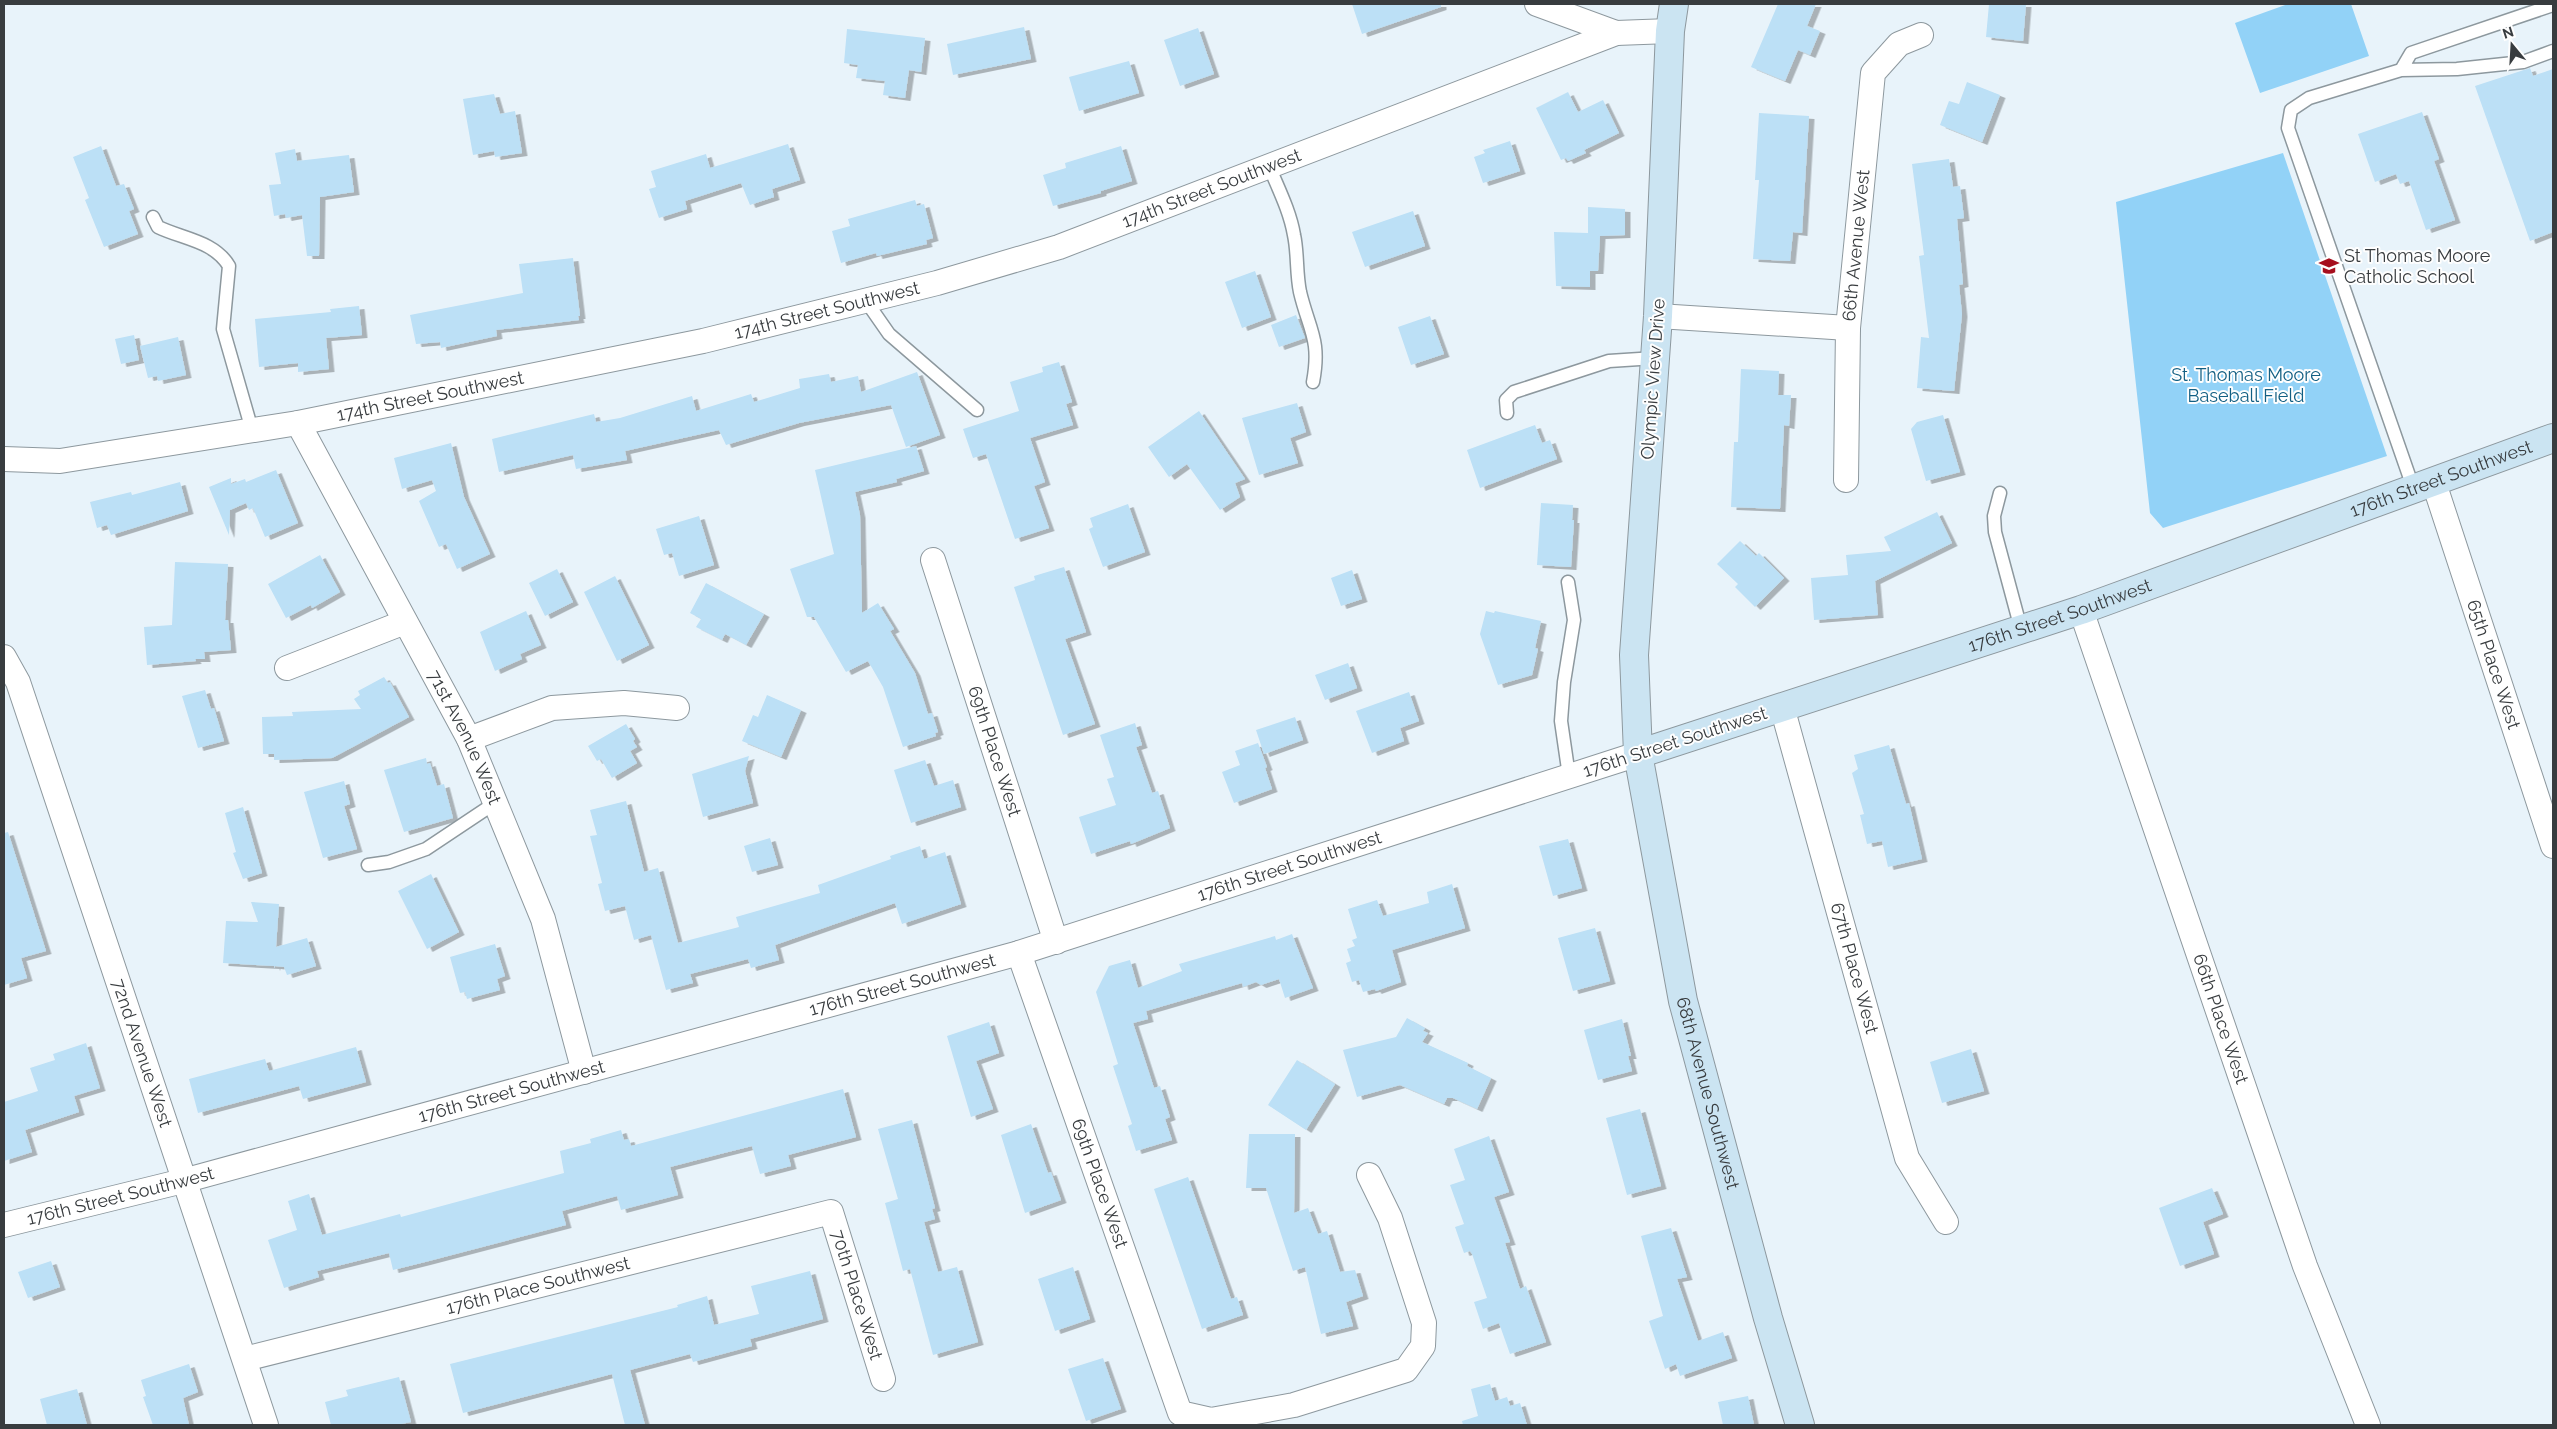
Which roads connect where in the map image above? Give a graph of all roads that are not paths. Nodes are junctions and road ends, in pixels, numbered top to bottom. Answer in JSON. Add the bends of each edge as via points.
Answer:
{"nodes":[{"id":1,"x":1536,"y":4,"type":"edge"},
{"id":2,"x":1674,"y":4,"type":"edge"},
{"id":3,"x":2553,"y":5,"type":"edge"},
{"id":4,"x":1670,"y":31,"type":"junction"},
{"id":5,"x":1616,"y":33,"type":"junction"},
{"id":6,"x":1920,"y":35,"type":"dead end"},
{"id":7,"x":2553,"y":51,"type":"edge"},
{"id":8,"x":2400,"y":70,"type":"junction"},
{"id":9,"x":1269,"y":166,"type":"junction"},
{"id":10,"x":153,"y":217,"type":"dead end"},
{"id":11,"x":866,"y":301,"type":"junction"},
{"id":12,"x":1658,"y":316,"type":"junction"},
{"id":13,"x":1848,"y":328,"type":"junction"},
{"id":14,"x":1655,"y":358,"type":"junction"},
{"id":15,"x":1312,"y":382,"type":"dead end"},
{"id":16,"x":977,"y":410,"type":"dead end"},
{"id":17,"x":1508,"y":413,"type":"dead end"},
{"id":18,"x":298,"y":423,"type":"junction"},
{"id":19,"x":252,"y":430,"type":"junction"},
{"id":20,"x":2553,"y":438,"type":"edge"},
{"id":21,"x":4,"y":459,"type":"edge"},
{"id":22,"x":1846,"y":480,"type":"dead end"},
{"id":23,"x":2424,"y":486,"type":"junction"},
{"id":24,"x":2000,"y":493,"type":"dead end"},
{"id":25,"x":933,"y":560,"type":"dead end"},
{"id":26,"x":1568,"y":582,"type":"dead end"},
{"id":27,"x":2081,"y":610,"type":"junction"},
{"id":28,"x":405,"y":622,"type":"junction"},
{"id":29,"x":2021,"y":629,"type":"junction"},
{"id":30,"x":4,"y":657,"type":"edge"},
{"id":31,"x":287,"y":668,"type":"dead end"},
{"id":32,"x":1782,"y":707,"type":"junction"},
{"id":33,"x":677,"y":708,"type":"dead end"},
{"id":34,"x":469,"y":739,"type":"junction"},
{"id":35,"x":1638,"y":754,"type":"junction"},
{"id":36,"x":1569,"y":776,"type":"junction"},
{"id":37,"x":495,"y":803,"type":"junction"},
{"id":38,"x":2553,"y":846,"type":"edge"},
{"id":39,"x":368,"y":865,"type":"dead end"},
{"id":40,"x":1056,"y":942,"type":"junction"},
{"id":41,"x":1019,"y":953,"type":"junction"},
{"id":42,"x":584,"y":1072,"type":"junction"},
{"id":43,"x":1369,"y":1175,"type":"dead end"},
{"id":44,"x":183,"y":1180,"type":"junction"},
{"id":45,"x":831,"y":1212,"type":"joint"},
{"id":46,"x":1946,"y":1222,"type":"dead end"},
{"id":47,"x":4,"y":1225,"type":"edge"},
{"id":48,"x":245,"y":1359,"type":"junction"},
{"id":49,"x":883,"y":1379,"type":"dead end"},
{"id":50,"x":1180,"y":1419,"type":"edge"},
{"id":51,"x":266,"y":1425,"type":"edge"},
{"id":52,"x":1800,"y":1425,"type":"edge"},
{"id":53,"x":2368,"y":1425,"type":"edge"}],
"edges":[{"from":1,"to":5,"type":"street"},
{"from":2,"to":4,"type":"main road","name":"Olympic View Drive"},
{"from":3,"to":8,"type":"lane","via":[[2411,53]]},
{"from":4,"to":5,"type":"street"},
{"from":4,"to":12,"type":"main road","name":"Olympic View Drive"},
{"from":5,"to":9,"type":"street","name":"174th Street Southwest"},
{"from":6,"to":13,"type":"street","name":"66th Avenue West","via":[[1899,44],[1873,73]]},
{"from":7,"to":8,"type":"lane","via":[[2523,62],[2457,69]]},
{"from":8,"to":23,"type":"lane","via":[[2309,98],[2291,110],[2288,128]]},
{"from":9,"to":11,"type":"street","name":"174th Street Southwest","via":[[1059,247]]},
{"from":9,"to":15,"type":"lane","via":[[1288,210],[1300,292],[1315,339]]},
{"from":10,"to":19,"type":"lane","via":[[158,227],[203,243],[230,266],[223,329]]},
{"from":11,"to":16,"type":"lane","via":[[889,334]]},
{"from":11,"to":18,"type":"street","name":"174th Street Southwest","via":[[703,341]]},
{"from":12,"to":13,"type":"street"},
{"from":12,"to":14,"type":"main road","name":"Olympic View Drive"},
{"from":13,"to":22,"type":"street","name":"66th Avenue West"},
{"from":14,"to":17,"type":"lane","via":[[1609,361],[1514,392],[1506,400]]},
{"from":14,"to":35,"type":"main road","name":"Olympic View Drive","via":[[1634,655]]},
{"from":18,"to":19,"type":"street","name":"174th Street Southwest"},
{"from":18,"to":28,"type":"street","name":"71st Avenue West"},
{"from":19,"to":21,"type":"street","name":"174th Street Southwest","via":[[60,461]]},
{"from":20,"to":23,"type":"main road","name":"176th Street Southwest"},
{"from":23,"to":27,"type":"main road","name":"176th Street Southwest"},
{"from":23,"to":38,"type":"street","name":"65th Place West"},
{"from":24,"to":29,"type":"lane","via":[[1994,516],[1995,532]]},
{"from":25,"to":40,"type":"street","name":"69th Place West"},
{"from":26,"to":36,"type":"lane","via":[[1574,620],[1561,721]]},
{"from":27,"to":29,"type":"main road","name":"176th Street Southwest"},
{"from":27,"to":53,"type":"street","name":"66th Place West","via":[[2305,1266]]},
{"from":28,"to":31,"type":"street"},
{"from":28,"to":34,"type":"street","name":"71st Avenue West"},
{"from":29,"to":32,"type":"main road","name":"176th Street Southwest"},
{"from":30,"to":44,"type":"street","name":"72nd Avenue West","via":[[18,682]]},
{"from":32,"to":35,"type":"main road","name":"176th Street Southwest"},
{"from":32,"to":46,"type":"street","name":"67th Place West","via":[[1907,1158]]},
{"from":33,"to":34,"type":"street","via":[[624,703],[552,708]]},
{"from":34,"to":37,"type":"street","name":"71st Avenue West"},
{"from":35,"to":36,"type":"street","name":"176th Street Southwest"},
{"from":35,"to":52,"type":"main road","name":"68th Avenue Southwest","via":[[1683,1001]]},
{"from":36,"to":40,"type":"street","name":"176th Street Southwest"},
{"from":37,"to":39,"type":"lane","via":[[426,849],[389,862]]},
{"from":37,"to":42,"type":"street","name":"71st Avenue West","via":[[543,919]]},
{"from":40,"to":41,"type":"street","name":"176th Street Southwest"},
{"from":41,"to":42,"type":"street","name":"176th Street Southwest"},
{"from":41,"to":50,"type":"street","name":"69th Place West"},
{"from":42,"to":44,"type":"street","name":"176th Street Southwest"},
{"from":43,"to":50,"type":"street","via":[[1390,1218],[1424,1323],[1423,1346],[1406,1370],[1284,1406],[1211,1420]]},
{"from":44,"to":47,"type":"street","name":"176th Street Southwest"},
{"from":44,"to":48,"type":"street","name":"72nd Avenue West"},
{"from":45,"to":48,"type":"street","name":"176th Place Southwest"},
{"from":45,"to":49,"type":"street","name":"70th Place West"},
{"from":48,"to":51,"type":"street","name":"72nd Avenue West"}]}
